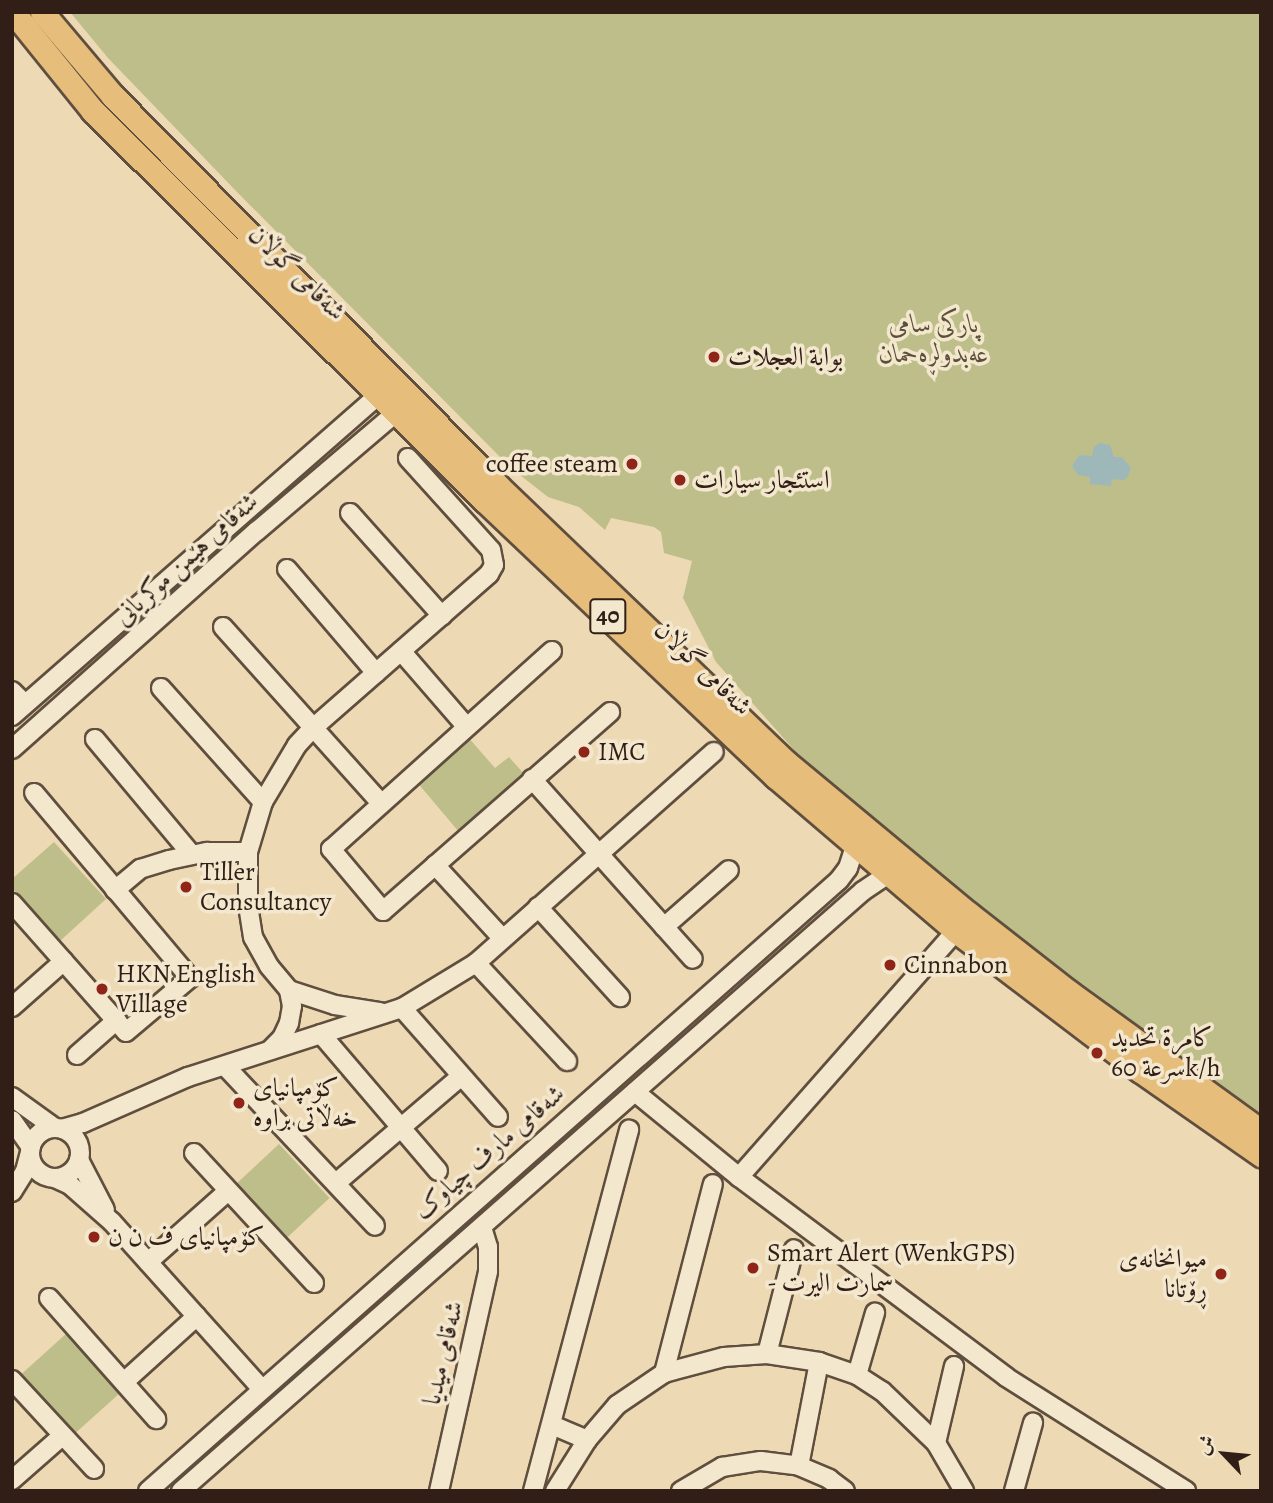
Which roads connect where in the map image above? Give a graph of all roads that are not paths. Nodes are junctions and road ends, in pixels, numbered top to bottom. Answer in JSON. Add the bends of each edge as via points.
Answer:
{"nodes":[{"id":1,"x":13,"y":12,"type":"edge"},
{"id":2,"x":42,"y":12,"type":"edge"},
{"id":3,"x":381,"y":393,"type":"junction"},
{"id":4,"x":397,"y":411,"type":"junction"},
{"id":5,"x":408,"y":458,"type":"dead end"},
{"id":6,"x":350,"y":513,"type":"dead end"},
{"id":7,"x":222,"y":531,"type":"junction"},
{"id":8,"x":236,"y":549,"type":"junction"},
{"id":9,"x":287,"y":569,"type":"dead end"},
{"id":10,"x":442,"y":615,"type":"junction"},
{"id":11,"x":223,"y":627,"type":"dead end"},
{"id":12,"x":552,"y":650,"type":"dead end"},
{"id":13,"x":401,"y":651,"type":"junction"},
{"id":14,"x":376,"y":673,"type":"junction"},
{"id":15,"x":161,"y":688,"type":"dead end"},
{"id":16,"x":16,"y":704,"type":"edge"},
{"id":17,"x":610,"y":712,"type":"dead end"},
{"id":18,"x":466,"y":726,"type":"junction"},
{"id":19,"x":313,"y":728,"type":"junction"},
{"id":20,"x":95,"y":738,"type":"dead end"},
{"id":21,"x":12,"y":749,"type":"edge"},
{"id":22,"x":714,"y":752,"type":"dead end"},
{"id":23,"x":532,"y":779,"type":"junction"},
{"id":24,"x":34,"y":793,"type":"dead end"},
{"id":25,"x":263,"y":802,"type":"junction"},
{"id":26,"x":381,"y":803,"type":"junction"},
{"id":27,"x":855,"y":846,"type":"junction"},
{"id":28,"x":248,"y":852,"type":"junction"},
{"id":29,"x":598,"y":852,"type":"junction"},
{"id":30,"x":191,"y":854,"type":"junction"},
{"id":31,"x":435,"y":864,"type":"junction"},
{"id":32,"x":729,"y":870,"type":"dead end"},
{"id":33,"x":888,"y":873,"type":"junction"},
{"id":34,"x":115,"y":890,"type":"junction"},
{"id":35,"x":12,"y":903,"type":"edge"},
{"id":36,"x":537,"y":907,"type":"junction"},
{"id":37,"x":664,"y":927,"type":"junction"},
{"id":38,"x":956,"y":931,"type":"junction"},
{"id":39,"x":503,"y":939,"type":"junction"},
{"id":40,"x":692,"y":959,"type":"dead end"},
{"id":41,"x":64,"y":961,"type":"junction"},
{"id":42,"x":476,"y":963,"type":"junction"},
{"id":43,"x":728,"y":976,"type":"junction"},
{"id":44,"x":289,"y":990,"type":"junction"},
{"id":45,"x":746,"y":995,"type":"junction"},
{"id":46,"x":620,"y":997,"type":"dead end"},
{"id":47,"x":12,"y":1007,"type":"edge"},
{"id":48,"x":402,"y":1008,"type":"junction"},
{"id":49,"x":383,"y":1013,"type":"junction"},
{"id":50,"x":117,"y":1020,"type":"junction"},
{"id":51,"x":321,"y":1034,"type":"junction"},
{"id":52,"x":270,"y":1050,"type":"junction"},
{"id":53,"x":77,"y":1055,"type":"dead end"},
{"id":54,"x":567,"y":1062,"type":"dead end"},
{"id":55,"x":225,"y":1066,"type":"junction"},
{"id":56,"x":460,"y":1077,"type":"junction"},
{"id":57,"x":635,"y":1092,"type":"junction"},
{"id":58,"x":12,"y":1097,"type":"edge"},
{"id":59,"x":116,"y":1109,"type":"junction"},
{"id":60,"x":498,"y":1118,"type":"dead end"},
{"id":61,"x":12,"y":1120,"type":"edge"},
{"id":62,"x":399,"y":1127,"type":"junction"},
{"id":63,"x":59,"y":1128,"type":"junction"},
{"id":64,"x":629,"y":1130,"type":"dead end"},
{"id":65,"x":1261,"y":1131,"type":"edge"},
{"id":66,"x":31,"y":1149,"type":"junction"},
{"id":67,"x":194,"y":1153,"type":"dead end"},
{"id":68,"x":1261,"y":1155,"type":"edge"},
{"id":69,"x":80,"y":1157,"type":"junction"},
{"id":70,"x":438,"y":1171,"type":"dead end"},
{"id":71,"x":739,"y":1177,"type":"junction"},
{"id":72,"x":52,"y":1178,"type":"junction"},
{"id":73,"x":336,"y":1183,"type":"junction"},
{"id":74,"x":713,"y":1184,"type":"dead end"},
{"id":75,"x":228,"y":1191,"type":"junction"},
{"id":76,"x":12,"y":1192,"type":"edge"},
{"id":77,"x":12,"y":1200,"type":"edge"},
{"id":78,"x":112,"y":1222,"type":"junction"},
{"id":79,"x":375,"y":1226,"type":"dead end"},
{"id":80,"x":482,"y":1227,"type":"junction"},
{"id":81,"x":794,"y":1249,"type":"dead end"},
{"id":82,"x":148,"y":1262,"type":"junction"},
{"id":83,"x":314,"y":1283,"type":"dead end"},
{"id":84,"x":49,"y":1298,"type":"dead end"},
{"id":85,"x":346,"y":1313,"type":"junction"},
{"id":86,"x":875,"y":1313,"type":"dead end"},
{"id":87,"x":197,"y":1316,"type":"junction"},
{"id":88,"x":363,"y":1332,"type":"junction"},
{"id":89,"x":767,"y":1354,"type":"junction"},
{"id":90,"x":819,"y":1362,"type":"junction"},
{"id":91,"x":954,"y":1366,"type":"dead end"},
{"id":92,"x":664,"y":1373,"type":"junction"},
{"id":93,"x":857,"y":1375,"type":"junction"},
{"id":94,"x":12,"y":1380,"type":"edge"},
{"id":95,"x":124,"y":1382,"type":"junction"},
{"id":96,"x":262,"y":1389,"type":"junction"},
{"id":97,"x":156,"y":1419,"type":"dead end"},
{"id":98,"x":1033,"y":1423,"type":"dead end"},
{"id":99,"x":552,"y":1425,"type":"junction"},
{"id":100,"x":62,"y":1436,"type":"junction"},
{"id":101,"x":586,"y":1440,"type":"junction"},
{"id":102,"x":936,"y":1443,"type":"junction"},
{"id":103,"x":800,"y":1466,"type":"junction"},
{"id":104,"x":94,"y":1469,"type":"dead end"},
{"id":105,"x":12,"y":1480,"type":"edge"},
{"id":106,"x":188,"y":1489,"type":"edge"},
{"id":107,"x":148,"y":1491,"type":"edge"},
{"id":108,"x":439,"y":1491,"type":"edge"},
{"id":109,"x":533,"y":1491,"type":"edge"},
{"id":110,"x":555,"y":1491,"type":"edge"},
{"id":111,"x":681,"y":1491,"type":"edge"},
{"id":112,"x":845,"y":1491,"type":"edge"},
{"id":113,"x":964,"y":1491,"type":"edge"},
{"id":114,"x":1014,"y":1491,"type":"edge"},
{"id":115,"x":1186,"y":1491,"type":"edge"}],
"edges":[{"from":1,"to":3,"type":"main road","name":"شەقامی گوڵان","number":"40","via":[[93,111]]},
{"from":2,"to":65,"type":"main road","name":"شەقامی گوڵان","number":"40","via":[[113,96],[498,486],[787,763],[1009,946]]},
{"from":3,"to":4,"type":"main road","name":"شەقامی گوڵان","number":"40"},
{"from":3,"to":7,"type":"street","name":"شەقامی هێمن موکریانی"},
{"from":4,"to":8,"type":"street","name":"شەقامی هێمن موکریانی"},
{"from":4,"to":27,"type":"main road","name":"شەقامی گوڵان","number":"40","via":[[484,500]]},
{"from":5,"to":10,"type":"street","via":[[494,555],[489,573]]},
{"from":6,"to":10,"type":"street"},
{"from":7,"to":8,"type":"street"},
{"from":7,"to":16,"type":"street","name":"شەقامی هێمن موکریانی"},
{"from":8,"to":21,"type":"street","name":"شەقامی هێمن موکریانی"},
{"from":9,"to":14,"type":"street"},
{"from":10,"to":13,"type":"street"},
{"from":11,"to":19,"type":"street"},
{"from":12,"to":18,"type":"street"},
{"from":13,"to":14,"type":"street"},
{"from":13,"to":18,"type":"street"},
{"from":14,"to":19,"type":"street"},
{"from":15,"to":25,"type":"street"},
{"from":17,"to":23,"type":"street"},
{"from":18,"to":26,"type":"street"},
{"from":19,"to":25,"type":"street"},
{"from":19,"to":26,"type":"street"},
{"from":20,"to":30,"type":"street"},
{"from":22,"to":29,"type":"street"},
{"from":23,"to":29,"type":"street"},
{"from":23,"to":31,"type":"street"},
{"from":24,"to":34,"type":"street"},
{"from":25,"to":28,"type":"street"},
{"from":26,"to":31,"type":"street","via":[[331,849],[383,911]]},
{"from":27,"to":33,"type":"main road","name":"شەقامی گوڵان","number":"40"},
{"from":27,"to":43,"type":"street","name":"شەقامی مارف چیاوک","via":[[852,861],[839,880]]},
{"from":28,"to":30,"type":"street"},
{"from":28,"to":44,"type":"street","via":[[253,937]]},
{"from":29,"to":36,"type":"street"},
{"from":29,"to":37,"type":"street"},
{"from":30,"to":34,"type":"street","via":[[140,869]]},
{"from":31,"to":39,"type":"street"},
{"from":32,"to":37,"type":"street"},
{"from":33,"to":38,"type":"main road","name":"شەقامی گوڵان","number":"40"},
{"from":33,"to":45,"type":"street","name":"شەقامی مارف چیاوک"},
{"from":34,"to":50,"type":"street","via":[[190,978],[126,1032]]},
{"from":35,"to":41,"type":"street"},
{"from":36,"to":39,"type":"street"},
{"from":36,"to":46,"type":"street"},
{"from":37,"to":40,"type":"street"},
{"from":38,"to":68,"type":"main road","name":"شەقامی گوڵان","number":"40","via":[[1139,1070]]},
{"from":38,"to":71,"type":"street"},
{"from":39,"to":42,"type":"street"},
{"from":41,"to":47,"type":"street"},
{"from":41,"to":50,"type":"street"},
{"from":42,"to":48,"type":"street"},
{"from":42,"to":54,"type":"street"},
{"from":43,"to":45,"type":"street"},
{"from":43,"to":85,"type":"street","name":"شەقامی مارف چیاوک"},
{"from":44,"to":49,"type":"street","via":[[335,1005]]},
{"from":44,"to":52,"type":"street","via":[[289,1023]]},
{"from":45,"to":57,"type":"street","name":"شەقامی مارف چیاوک"},
{"from":48,"to":49,"type":"street"},
{"from":48,"to":56,"type":"street"},
{"from":49,"to":51,"type":"street"},
{"from":50,"to":53,"type":"street"},
{"from":51,"to":52,"type":"street"},
{"from":51,"to":62,"type":"street"},
{"from":52,"to":55,"type":"street"},
{"from":55,"to":59,"type":"street"},
{"from":55,"to":73,"type":"street"},
{"from":56,"to":60,"type":"street"},
{"from":56,"to":62,"type":"street"},
{"from":57,"to":71,"type":"street"},
{"from":57,"to":80,"type":"street","name":"شەقامی مارف چیاوک"},
{"from":58,"to":63,"type":"street"},
{"from":59,"to":63,"type":"street"},
{"from":59,"to":69,"type":"street","via":[[87,1139]]},
{"from":61,"to":66,"type":"street"},
{"from":62,"to":70,"type":"street"},
{"from":62,"to":73,"type":"street"},
{"from":63,"to":66,"type":"street","via":[[41,1132]]},
{"from":63,"to":69,"type":"street","via":[[74,1136]]},
{"from":64,"to":99,"type":"street"},
{"from":66,"to":72,"type":"street","via":[[35,1168]]},
{"from":66,"to":76,"type":"street"},
{"from":67,"to":75,"type":"street"},
{"from":69,"to":72,"type":"street","via":[[68,1175]]},
{"from":69,"to":78,"type":"street"},
{"from":71,"to":115,"type":"street","via":[[1006,1377]]},
{"from":72,"to":77,"type":"street","via":[[26,1188]]},
{"from":72,"to":78,"type":"street","via":[[70,1185]]},
{"from":73,"to":79,"type":"street"},
{"from":74,"to":92,"type":"street"},
{"from":75,"to":82,"type":"street"},
{"from":75,"to":83,"type":"street"},
{"from":78,"to":82,"type":"street"},
{"from":80,"to":88,"type":"street","name":"شەقامی مارف چیاوک"},
{"from":80,"to":108,"type":"street","name":"شەقامی میدیا","via":[[488,1271]]},
{"from":81,"to":89,"type":"street"},
{"from":82,"to":87,"type":"street"},
{"from":84,"to":95,"type":"street"},
{"from":85,"to":88,"type":"street"},
{"from":85,"to":96,"type":"street","name":"شەقامی مارف چیاوک"},
{"from":86,"to":93,"type":"street"},
{"from":87,"to":95,"type":"street"},
{"from":87,"to":96,"type":"street"},
{"from":88,"to":106,"type":"street","name":"شەقامی مارف چیاوک"},
{"from":89,"to":90,"type":"street"},
{"from":89,"to":92,"type":"street","via":[[723,1357]]},
{"from":90,"to":93,"type":"street"},
{"from":90,"to":103,"type":"street"},
{"from":91,"to":102,"type":"street"},
{"from":92,"to":101,"type":"street","via":[[617,1405]]},
{"from":93,"to":102,"type":"street","via":[[901,1407]]},
{"from":94,"to":100,"type":"street"},
{"from":95,"to":97,"type":"street"},
{"from":96,"to":107,"type":"street","name":"شەقامی مارف چیاوک"},
{"from":98,"to":114,"type":"street"},
{"from":99,"to":101,"type":"street"},
{"from":99,"to":109,"type":"street"},
{"from":100,"to":104,"type":"street"},
{"from":100,"to":105,"type":"street"},
{"from":101,"to":110,"type":"street"},
{"from":102,"to":113,"type":"street"},
{"from":103,"to":111,"type":"street","via":[[741,1463],[704,1475]]},
{"from":103,"to":112,"type":"street"}]}
